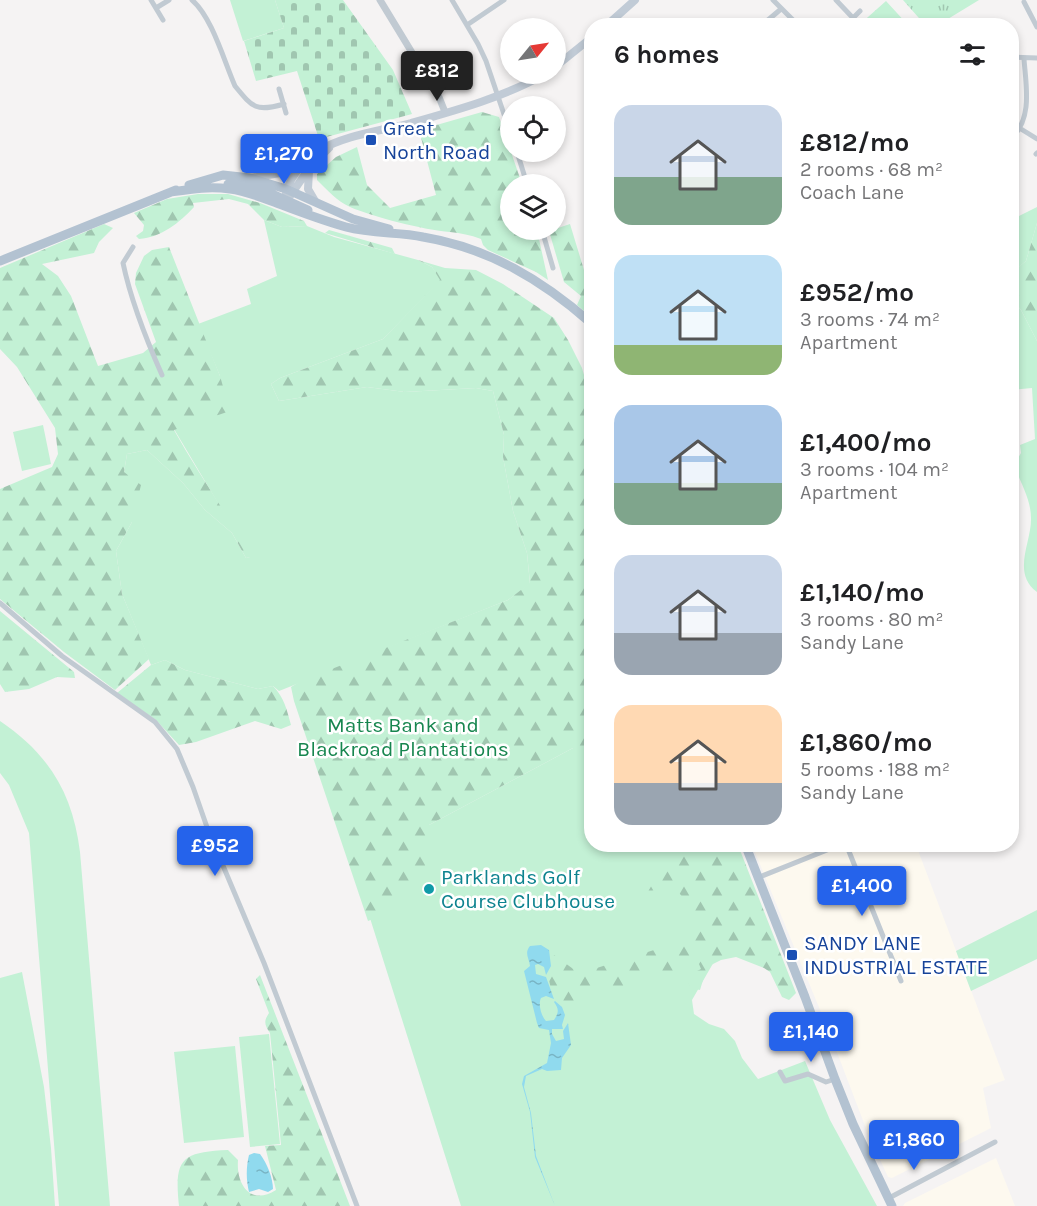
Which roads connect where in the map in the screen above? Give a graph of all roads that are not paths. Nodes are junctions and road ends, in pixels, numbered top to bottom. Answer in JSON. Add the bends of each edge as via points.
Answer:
{"nodes":[{"id":1,"x":151,"y":0,"type":"edge"},
{"id":2,"x":169,"y":0,"type":"edge"},
{"id":3,"x":192,"y":0,"type":"edge"},
{"id":4,"x":380,"y":0,"type":"edge"},
{"id":5,"x":452,"y":0,"type":"edge"},
{"id":6,"x":504,"y":0,"type":"edge"},
{"id":7,"x":635,"y":0,"type":"edge"},
{"id":8,"x":773,"y":0,"type":"edge"},
{"id":9,"x":836,"y":0,"type":"edge"},
{"id":10,"x":1024,"y":2,"type":"dead end"},
{"id":11,"x":156,"y":8,"type":"junction"},
{"id":12,"x":781,"y":9,"type":"junction"},
{"id":13,"x":860,"y":11,"type":"dead end"},
{"id":14,"x":1032,"y":15,"type":"junction"},
{"id":15,"x":615,"y":18,"type":"edge"},
{"id":16,"x":770,"y":18,"type":"edge"},
{"id":17,"x":791,"y":18,"type":"edge"},
{"id":18,"x":852,"y":18,"type":"joint"},
{"id":19,"x":1023,"y":18,"type":"dead end"},
{"id":20,"x":163,"y":20,"type":"dead end"},
{"id":21,"x":467,"y":25,"type":"junction"},
{"id":22,"x":1037,"y":27,"type":"edge"},
{"id":23,"x":584,"y":44,"type":"edge"},
{"id":24,"x":566,"y":58,"type":"edge"},
{"id":25,"x":1019,"y":58,"type":"edge"},
{"id":26,"x":1037,"y":58,"type":"edge"},
{"id":27,"x":1024,"y":59,"type":"junction"},
{"id":28,"x":527,"y":84,"type":"edge"},
{"id":29,"x":279,"y":89,"type":"dead end"},
{"id":30,"x":498,"y":96,"type":"junction"},
{"id":31,"x":500,"y":102,"type":"edge"},
{"id":32,"x":284,"y":104,"type":"junction"},
{"id":33,"x":445,"y":112,"type":"junction"},
{"id":34,"x":286,"y":113,"type":"dead end"},
{"id":35,"x":1021,"y":129,"type":"joint"},
{"id":36,"x":1037,"y":139,"type":"edge"},
{"id":37,"x":308,"y":163,"type":"junction"},
{"id":38,"x":250,"y":178,"type":"junction"},
{"id":39,"x":204,"y":187,"type":"junction"},
{"id":40,"x":171,"y":192,"type":"junction"},
{"id":41,"x":289,"y":193,"type":"junction"},
{"id":42,"x":316,"y":203,"type":"junction"},
{"id":43,"x":337,"y":224,"type":"junction"},
{"id":44,"x":413,"y":235,"type":"junction"},
{"id":45,"x":545,"y":240,"type":"edge"},
{"id":46,"x":134,"y":247,"type":"dead end"},
{"id":47,"x":0,"y":261,"type":"edge"},
{"id":48,"x":553,"y":268,"type":"dead end"},
{"id":49,"x":584,"y":318,"type":"edge"},
{"id":50,"x":162,"y":375,"type":"dead end"},
{"id":51,"x":0,"y":603,"type":"edge"},
{"id":52,"x":748,"y":852,"type":"edge"},
{"id":53,"x":824,"y":852,"type":"edge"},
{"id":54,"x":847,"y":852,"type":"edge"},
{"id":55,"x":758,"y":878,"type":"junction"},
{"id":56,"x":901,"y":981,"type":"dead end"},
{"id":57,"x":780,"y":1072,"type":"dead end"},
{"id":58,"x":835,"y":1079,"type":"junction"},
{"id":59,"x":995,"y":1142,"type":"dead end"},
{"id":60,"x":890,"y":1202,"type":"edge"},
{"id":61,"x":357,"y":1206,"type":"edge"}],
"edges":[{"from":1,"to":11,"type":"street"},
{"from":2,"to":11,"type":"street"},
{"from":3,"to":32,"type":"street","via":[[207,19],[242,95],[257,108]]},
{"from":4,"to":33,"type":"street"},
{"from":5,"to":21,"type":"street"},
{"from":6,"to":21,"type":"street"},
{"from":7,"to":15,"type":"main road"},
{"from":8,"to":12,"type":"street"},
{"from":9,"to":18,"type":"street"},
{"from":10,"to":14,"type":"street"},
{"from":11,"to":20,"type":"street"},
{"from":12,"to":16,"type":"street"},
{"from":12,"to":17,"type":"street"},
{"from":13,"to":18,"type":"street"},
{"from":14,"to":19,"type":"street"},
{"from":14,"to":22,"type":"street"},
{"from":21,"to":30,"type":"street","via":[[486,61]]},
{"from":23,"to":24,"type":"main road"},
{"from":25,"to":27,"type":"street"},
{"from":26,"to":27,"type":"street"},
{"from":27,"to":35,"type":"street","via":[[1026,107]]},
{"from":28,"to":30,"type":"main road"},
{"from":29,"to":32,"type":"street"},
{"from":30,"to":31,"type":"street"},
{"from":30,"to":33,"type":"main road"},
{"from":32,"to":34,"type":"street"},
{"from":33,"to":37,"type":"main road","via":[[335,143],[316,151]]},
{"from":35,"to":36,"type":"street"},
{"from":37,"to":38,"type":"main road"},
{"from":37,"to":41,"type":"main road"},
{"from":37,"to":42,"type":"main road","via":[[308,189]]},
{"from":38,"to":40,"type":"main road","via":[[219,176]]},
{"from":38,"to":41,"type":"main road"},
{"from":39,"to":40,"type":"main road"},
{"from":39,"to":41,"type":"main road","via":[[240,184]]},
{"from":39,"to":43,"type":"main road","via":[[229,188]]},
{"from":40,"to":47,"type":"main road"},
{"from":41,"to":42,"type":"main road"},
{"from":41,"to":43,"type":"main road"},
{"from":42,"to":44,"type":"main road","via":[[353,219]]},
{"from":43,"to":44,"type":"main road","via":[[368,232]]},
{"from":44,"to":49,"type":"main road","via":[[453,244],[526,273]]},
{"from":45,"to":48,"type":"street"},
{"from":46,"to":50,"type":"street","via":[[123,263],[145,336]]},
{"from":51,"to":61,"type":"street","via":[[62,656],[154,722],[177,749]]},
{"from":52,"to":55,"type":"main road"},
{"from":53,"to":55,"type":"street"},
{"from":54,"to":56,"type":"street"},
{"from":55,"to":58,"type":"main road"},
{"from":57,"to":58,"type":"street","via":[[785,1081],[808,1074],[826,1082]]},
{"from":58,"to":60,"type":"main road"},
{"from":59,"to":60,"type":"street"}]}
